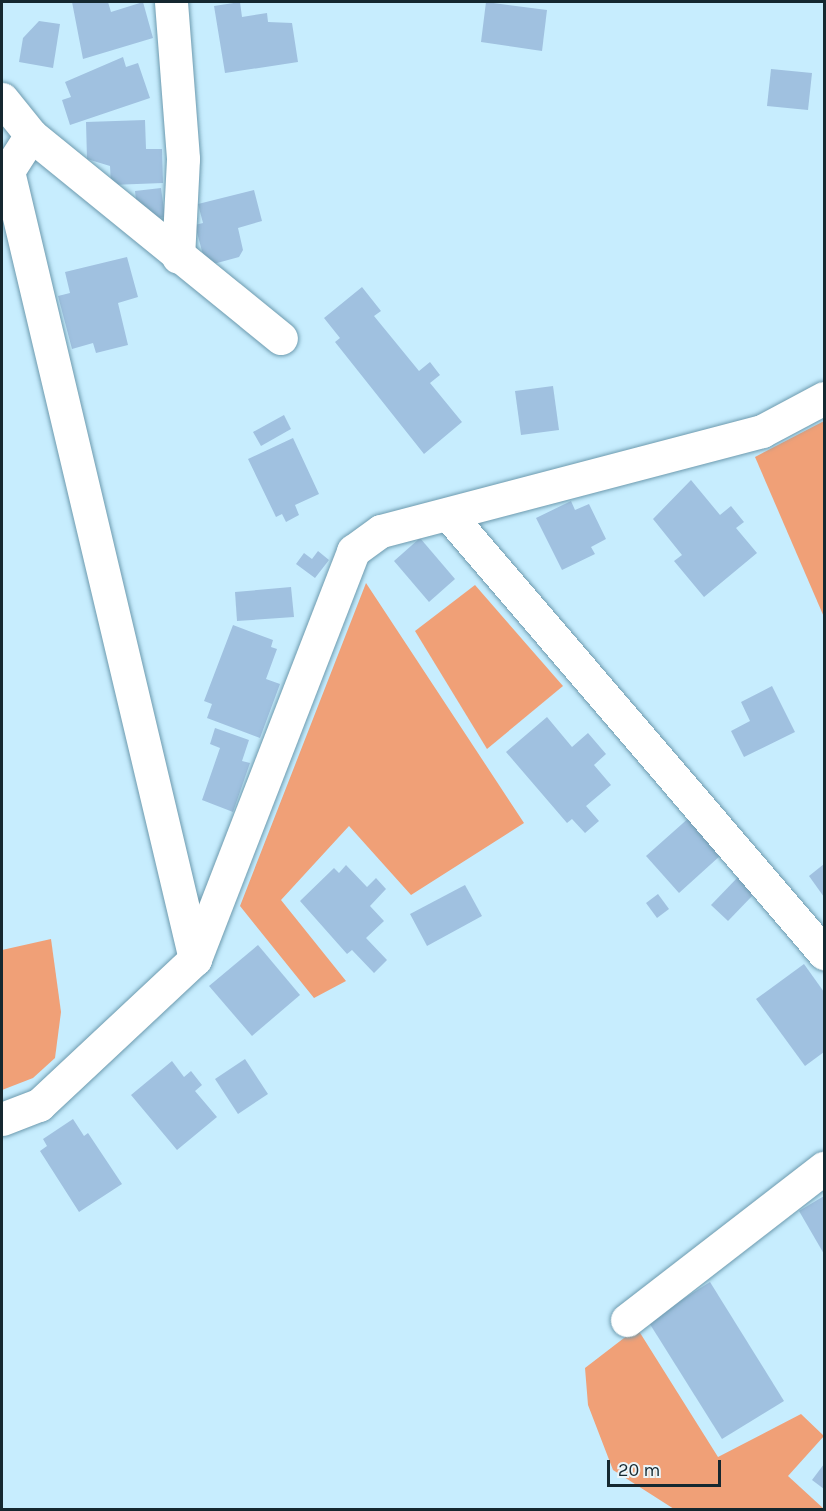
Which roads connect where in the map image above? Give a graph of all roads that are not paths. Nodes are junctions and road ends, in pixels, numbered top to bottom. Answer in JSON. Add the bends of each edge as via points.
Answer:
{"nodes":[{"id":1,"x":171,"y":2,"type":"edge"},
{"id":2,"x":2,"y":99,"type":"edge"},
{"id":3,"x":31,"y":135,"type":"junction"},
{"id":4,"x":178,"y":257,"type":"junction"},
{"id":5,"x":281,"y":338,"type":"dead end"},
{"id":6,"x":825,"y":398,"type":"edge"},
{"id":7,"x":449,"y":515,"type":"junction"},
{"id":8,"x":825,"y":952,"type":"edge"},
{"id":9,"x":195,"y":959,"type":"junction"},
{"id":10,"x":2,"y":1119,"type":"edge"},
{"id":11,"x":825,"y":1168,"type":"edge"},
{"id":12,"x":627,"y":1320,"type":"dead end"}],
"edges":[{"from":1,"to":4,"type":"street","via":[[183,159]]},
{"from":2,"to":3,"type":"street"},
{"from":3,"to":4,"type":"street"},
{"from":3,"to":9,"type":"street","via":[[8,171]]},
{"from":4,"to":5,"type":"street"},
{"from":6,"to":7,"type":"street","via":[[762,431]]},
{"from":7,"to":8,"type":"street"},
{"from":7,"to":9,"type":"street","via":[[381,531],[353,551]]},
{"from":9,"to":10,"type":"street","via":[[39,1105]]},
{"from":11,"to":12,"type":"street"}]}
